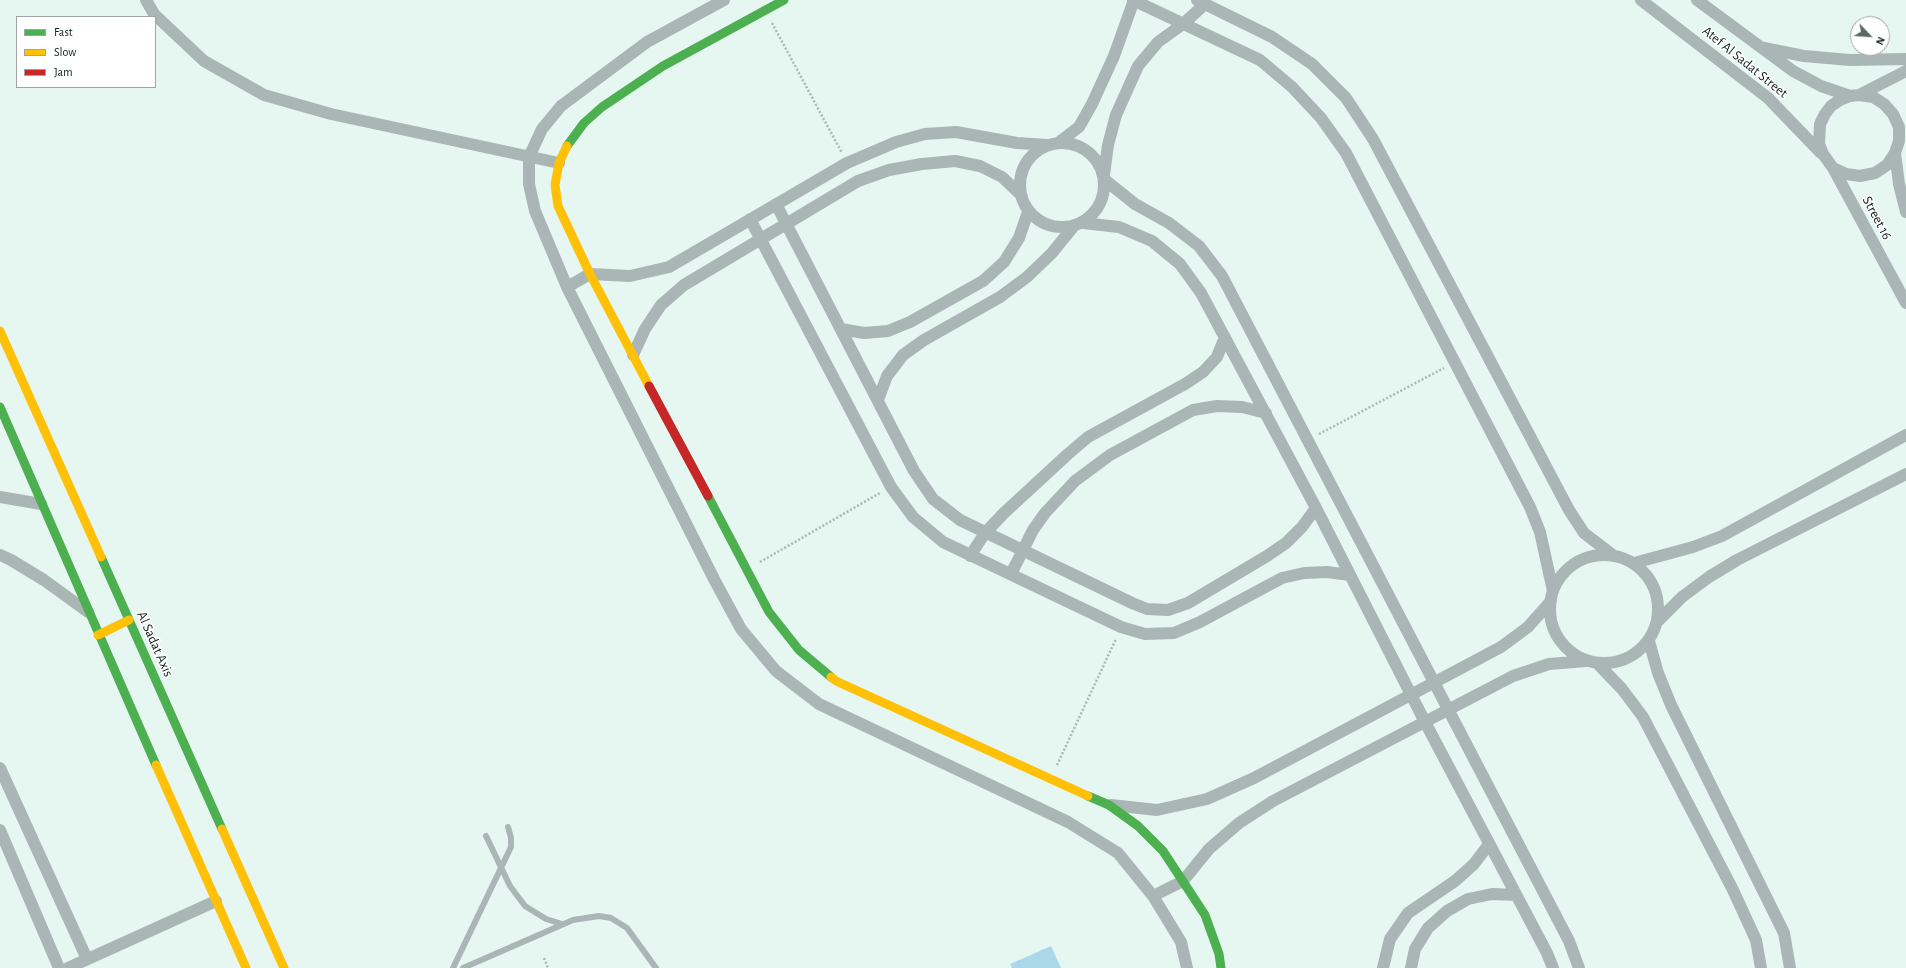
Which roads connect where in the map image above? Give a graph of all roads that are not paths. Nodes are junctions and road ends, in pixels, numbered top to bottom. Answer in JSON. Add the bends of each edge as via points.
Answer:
{"nodes":[{"id":1,"x":146,"y":0,"type":"edge"},
{"id":2,"x":724,"y":0,"type":"edge"},
{"id":3,"x":784,"y":0,"type":"edge"},
{"id":4,"x":1134,"y":0,"type":"edge"},
{"id":5,"x":1641,"y":0,"type":"edge"},
{"id":6,"x":1697,"y":0,"type":"edge"},
{"id":7,"x":1201,"y":2,"type":"edge"},
{"id":8,"x":1183,"y":24,"type":"junction"},
{"id":9,"x":1760,"y":47,"type":"junction"},
{"id":10,"x":1906,"y":59,"type":"edge"},
{"id":11,"x":1906,"y":71,"type":"edge"},
{"id":12,"x":1854,"y":95,"type":"junction"},
{"id":13,"x":1903,"y":136,"type":"edge"},
{"id":14,"x":1053,"y":144,"type":"junction"},
{"id":15,"x":1895,"y":153,"type":"junction"},
{"id":16,"x":1823,"y":154,"type":"junction"},
{"id":17,"x":529,"y":157,"type":"junction"},
{"id":18,"x":559,"y":164,"type":"junction"},
{"id":19,"x":1833,"y":168,"type":"junction"},
{"id":20,"x":1104,"y":178,"type":"junction"},
{"id":21,"x":1020,"y":194,"type":"junction"},
{"id":22,"x":776,"y":204,"type":"junction"},
{"id":23,"x":1028,"y":212,"type":"junction"},
{"id":24,"x":1906,"y":212,"type":"edge"},
{"id":25,"x":750,"y":220,"type":"junction"},
{"id":26,"x":787,"y":225,"type":"junction"},
{"id":27,"x":1078,"y":225,"type":"junction"},
{"id":28,"x":761,"y":240,"type":"junction"},
{"id":29,"x":590,"y":274,"type":"junction"},
{"id":30,"x":567,"y":287,"type":"junction"},
{"id":31,"x":1906,"y":303,"type":"edge"},
{"id":32,"x":841,"y":329,"type":"junction"},
{"id":33,"x":0,"y":331,"type":"edge"},
{"id":34,"x":1225,"y":337,"type":"junction"},
{"id":35,"x":634,"y":355,"type":"junction"},
{"id":36,"x":878,"y":400,"type":"junction"},
{"id":37,"x":0,"y":407,"type":"edge"},
{"id":38,"x":1266,"y":413,"type":"junction"},
{"id":39,"x":1906,"y":435,"type":"edge"},
{"id":40,"x":1906,"y":474,"type":"edge"},
{"id":41,"x":0,"y":497,"type":"edge"},
{"id":42,"x":41,"y":504,"type":"junction"},
{"id":43,"x":1316,"y":508,"type":"junction"},
{"id":44,"x":985,"y":532,"type":"junction"},
{"id":45,"x":1022,"y":549,"type":"junction"},
{"id":46,"x":0,"y":555,"type":"edge"},
{"id":47,"x":970,"y":556,"type":"junction"},
{"id":48,"x":1614,"y":556,"type":"junction"},
{"id":49,"x":1634,"y":563,"type":"junction"},
{"id":50,"x":1011,"y":574,"type":"junction"},
{"id":51,"x":1350,"y":575,"type":"junction"},
{"id":52,"x":1552,"y":596,"type":"junction"},
{"id":53,"x":88,"y":612,"type":"junction"},
{"id":54,"x":129,"y":620,"type":"junction"},
{"id":55,"x":1658,"y":621,"type":"junction"},
{"id":56,"x":98,"y":635,"type":"junction"},
{"id":57,"x":1649,"y":641,"type":"junction"},
{"id":58,"x":1593,"y":663,"type":"junction"},
{"id":59,"x":1434,"y":682,"type":"junction"},
{"id":60,"x":1411,"y":695,"type":"junction"},
{"id":61,"x":1448,"y":710,"type":"junction"},
{"id":62,"x":1425,"y":722,"type":"junction"},
{"id":63,"x":0,"y":768,"type":"edge"},
{"id":64,"x":1109,"y":805,"type":"junction"},
{"id":65,"x":508,"y":827,"type":"dead end"},
{"id":66,"x":0,"y":830,"type":"edge"},
{"id":67,"x":486,"y":836,"type":"dead end"},
{"id":68,"x":1490,"y":844,"type":"junction"},
{"id":69,"x":0,"y":858,"type":"edge"},
{"id":70,"x":13,"y":861,"type":"junction"},
{"id":71,"x":502,"y":868,"type":"junction"},
{"id":72,"x":1183,"y":881,"type":"junction"},
{"id":73,"x":1516,"y":895,"type":"junction"},
{"id":74,"x":1153,"y":896,"type":"junction"},
{"id":75,"x":216,"y":901,"type":"junction"},
{"id":76,"x":562,"y":924,"type":"junction"},
{"id":77,"x":87,"y":959,"type":"junction"},
{"id":78,"x":59,"y":968,"type":"edge"},
{"id":79,"x":68,"y":968,"type":"edge"},
{"id":80,"x":246,"y":968,"type":"edge"},
{"id":81,"x":284,"y":968,"type":"edge"},
{"id":82,"x":454,"y":968,"type":"edge"},
{"id":83,"x":463,"y":968,"type":"edge"},
{"id":84,"x":656,"y":968,"type":"edge"},
{"id":85,"x":1187,"y":968,"type":"edge"},
{"id":86,"x":1221,"y":968,"type":"edge"},
{"id":87,"x":1383,"y":968,"type":"edge"},
{"id":88,"x":1411,"y":968,"type":"edge"},
{"id":89,"x":1553,"y":968,"type":"edge"},
{"id":90,"x":1579,"y":968,"type":"edge"},
{"id":91,"x":1761,"y":968,"type":"edge"},
{"id":92,"x":1790,"y":968,"type":"edge"}],
"edges":[{"from":1,"to":17,"type":"street","via":[[154,14],[204,61],[264,95],[331,114]]},
{"from":2,"to":17,"type":"street","via":[[647,42],[561,106],[542,129]]},
{"from":3,"to":18,"type":"street","via":[[664,66],[602,107],[584,123],[569,142]]},
{"from":4,"to":8,"type":"street"},
{"from":4,"to":14,"type":"street","via":[[1114,56],[1079,128]]},
{"from":5,"to":16,"type":"street","name":"Atef Al Sadat Street","via":[[1768,98]]},
{"from":6,"to":9,"type":"street","name":"Atef Al Sadat Street"},
{"from":7,"to":8,"type":"street"},
{"from":7,"to":48,"type":"street","via":[[1272,37],[1312,64],[1346,98],[1373,139],[1569,510],[1584,533]]},
{"from":8,"to":20,"type":"street","via":[[1158,42],[1138,66],[1116,115],[1108,145]]},
{"from":8,"to":52,"type":"street","via":[[1260,60],[1292,87],[1321,118],[1346,153],[1530,507],[1540,532]]},
{"from":9,"to":10,"type":"street","via":[[1842,60]]},
{"from":9,"to":12,"type":"street","name":"Atef Al Sadat Street","via":[[1793,71],[1821,86]]},
{"from":11,"to":12,"type":"street"},
{"from":12,"to":13,"type":"street","via":[[1872,97],[1884,104],[1893,114]]},
{"from":12,"to":16,"type":"street","via":[[1831,106],[1822,119],[1818,134]]},
{"from":13,"to":15,"type":"street"},
{"from":14,"to":20,"type":"street","via":[[1073,144],[1087,150],[1098,161]]},
{"from":14,"to":21,"type":"street","via":[[1035,153],[1025,164],[1020,179]]},
{"from":14,"to":22,"type":"street","via":[[1017,143],[956,132],[925,134],[896,142],[847,163]]},
{"from":15,"to":19,"type":"street","via":[[1887,165],[1875,173],[1860,176],[1846,174]]},
{"from":15,"to":24,"type":"street","name":"Street 16"},
{"from":16,"to":19,"type":"street"},
{"from":17,"to":18,"type":"street"},
{"from":17,"to":30,"type":"street","via":[[529,184],[535,210]]},
{"from":18,"to":29,"type":"street","via":[[555,185],[558,206]]},
{"from":19,"to":31,"type":"street","name":"Street 16"},
{"from":20,"to":27,"type":"street","via":[[1104,193],[1100,205],[1093,215]]},
{"from":20,"to":59,"type":"street","via":[[1135,204],[1169,223],[1199,246],[1222,276]]},
{"from":21,"to":23,"type":"street"},
{"from":21,"to":26,"type":"street","via":[[1002,177],[980,166],[955,162],[922,164],[890,170],[858,181]]},
{"from":22,"to":25,"type":"street"},
{"from":22,"to":26,"type":"street"},
{"from":23,"to":27,"type":"street","via":[[1041,222],[1056,228]]},
{"from":23,"to":32,"type":"street","via":[[1019,238],[1004,262],[984,281],[910,322],[888,331],[864,333]]},
{"from":25,"to":28,"type":"street"},
{"from":25,"to":29,"type":"street","via":[[669,267],[630,276]]},
{"from":26,"to":28,"type":"street"},
{"from":26,"to":32,"type":"street"},
{"from":27,"to":34,"type":"street","via":[[1119,227],[1152,242],[1180,264],[1201,293]]},
{"from":27,"to":36,"type":"street","via":[[1052,253],[1000,297],[924,340],[903,355],[887,376]]},
{"from":28,"to":35,"type":"street","via":[[684,285],[661,305],[645,329]]},
{"from":28,"to":47,"type":"street","via":[[891,487],[913,517],[943,542]]},
{"from":29,"to":30,"type":"street"},
{"from":29,"to":35,"type":"street"},
{"from":30,"to":74,"type":"street","via":[[718,588],[741,629],[776,671],[819,704],[1068,822],[1118,853]]},
{"from":32,"to":36,"type":"street"},
{"from":33,"to":54,"type":"street","name":"Al Sadat Axis"},
{"from":34,"to":38,"type":"street"},
{"from":34,"to":44,"type":"street","via":[[1217,357],[1203,372],[1088,437],[1046,473]]},
{"from":35,"to":64,"type":"street","via":[[769,612],[799,650],[836,682]]},
{"from":36,"to":44,"type":"street","via":[[914,471],[933,499],[960,520]]},
{"from":37,"to":42,"type":"street"},
{"from":38,"to":43,"type":"street"},
{"from":38,"to":45,"type":"street","via":[[1242,407],[1217,406],[1193,410],[1110,455],[1075,481],[1045,513]]},
{"from":39,"to":49,"type":"street","via":[[1722,536],[1693,548]]},
{"from":40,"to":55,"type":"street","via":[[1737,560],[1682,597]]},
{"from":41,"to":42,"type":"street"},
{"from":42,"to":53,"type":"street"},
{"from":43,"to":45,"type":"street","via":[[1286,543],[1188,603],[1168,610],[1147,609]]},
{"from":43,"to":51,"type":"street"},
{"from":44,"to":45,"type":"street"},
{"from":44,"to":47,"type":"street"},
{"from":45,"to":50,"type":"street"},
{"from":46,"to":53,"type":"street","via":[[44,580]]},
{"from":47,"to":50,"type":"street"},
{"from":48,"to":49,"type":"street"},
{"from":48,"to":52,"type":"street","via":[[1593,556],[1578,562],[1565,572]]},
{"from":49,"to":55,"type":"street","via":[[1655,588]]},
{"from":50,"to":51,"type":"street","via":[[1122,627],[1145,634],[1174,633],[1282,578],[1304,573]]},
{"from":51,"to":60,"type":"street"},
{"from":52,"to":58,"type":"street","via":[[1550,612],[1555,633],[1568,651]]},
{"from":52,"to":59,"type":"street","via":[[1528,627],[1501,648]]},
{"from":53,"to":56,"type":"street"},
{"from":54,"to":56,"type":"street"},
{"from":54,"to":81,"type":"street","name":"Al Sadat Axis"},
{"from":55,"to":57,"type":"street"},
{"from":56,"to":75,"type":"street"},
{"from":57,"to":58,"type":"street","via":[[1639,652],[1627,659],[1613,664]]},
{"from":57,"to":92,"type":"street","via":[[1658,673],[1671,704],[1784,933]]},
{"from":58,"to":61,"type":"street","via":[[1549,664],[1513,676]]},
{"from":58,"to":91,"type":"street","via":[[1622,689],[1643,717],[1733,890],[1756,940]]},
{"from":59,"to":60,"type":"street"},
{"from":59,"to":61,"type":"street"},
{"from":60,"to":62,"type":"street"},
{"from":60,"to":64,"type":"street","via":[[1254,778],[1207,799],[1157,810]]},
{"from":61,"to":62,"type":"street"},
{"from":61,"to":90,"type":"street","via":[[1569,941]]},
{"from":62,"to":68,"type":"street"},
{"from":62,"to":72,"type":"street","via":[[1273,801],[1239,823],[1209,850]]},
{"from":63,"to":77,"type":"street"},
{"from":64,"to":72,"type":"street","via":[[1138,826],[1163,851]]},
{"from":65,"to":71,"type":"lane","via":[[511,847]]},
{"from":66,"to":70,"type":"street"},
{"from":67,"to":71,"type":"lane"},
{"from":68,"to":73,"type":"street"},
{"from":68,"to":87,"type":"street","via":[[1474,864],[1455,881],[1408,913],[1390,939]]},
{"from":69,"to":70,"type":"street"},
{"from":70,"to":78,"type":"street"},
{"from":71,"to":76,"type":"lane","via":[[510,886],[525,906],[546,919]]},
{"from":71,"to":82,"type":"lane"},
{"from":72,"to":74,"type":"street"},
{"from":72,"to":86,"type":"street","via":[[1205,915],[1219,954]]},
{"from":73,"to":88,"type":"street","via":[[1492,894],[1468,900],[1447,911],[1428,928],[1415,950]]},
{"from":73,"to":89,"type":"street"},
{"from":74,"to":85,"type":"street","via":[[1180,942]]},
{"from":75,"to":77,"type":"street"},
{"from":75,"to":80,"type":"street"},
{"from":76,"to":83,"type":"lane"},
{"from":76,"to":84,"type":"lane","via":[[587,916],[615,920],[628,928]]},
{"from":77,"to":79,"type":"street"}]}
